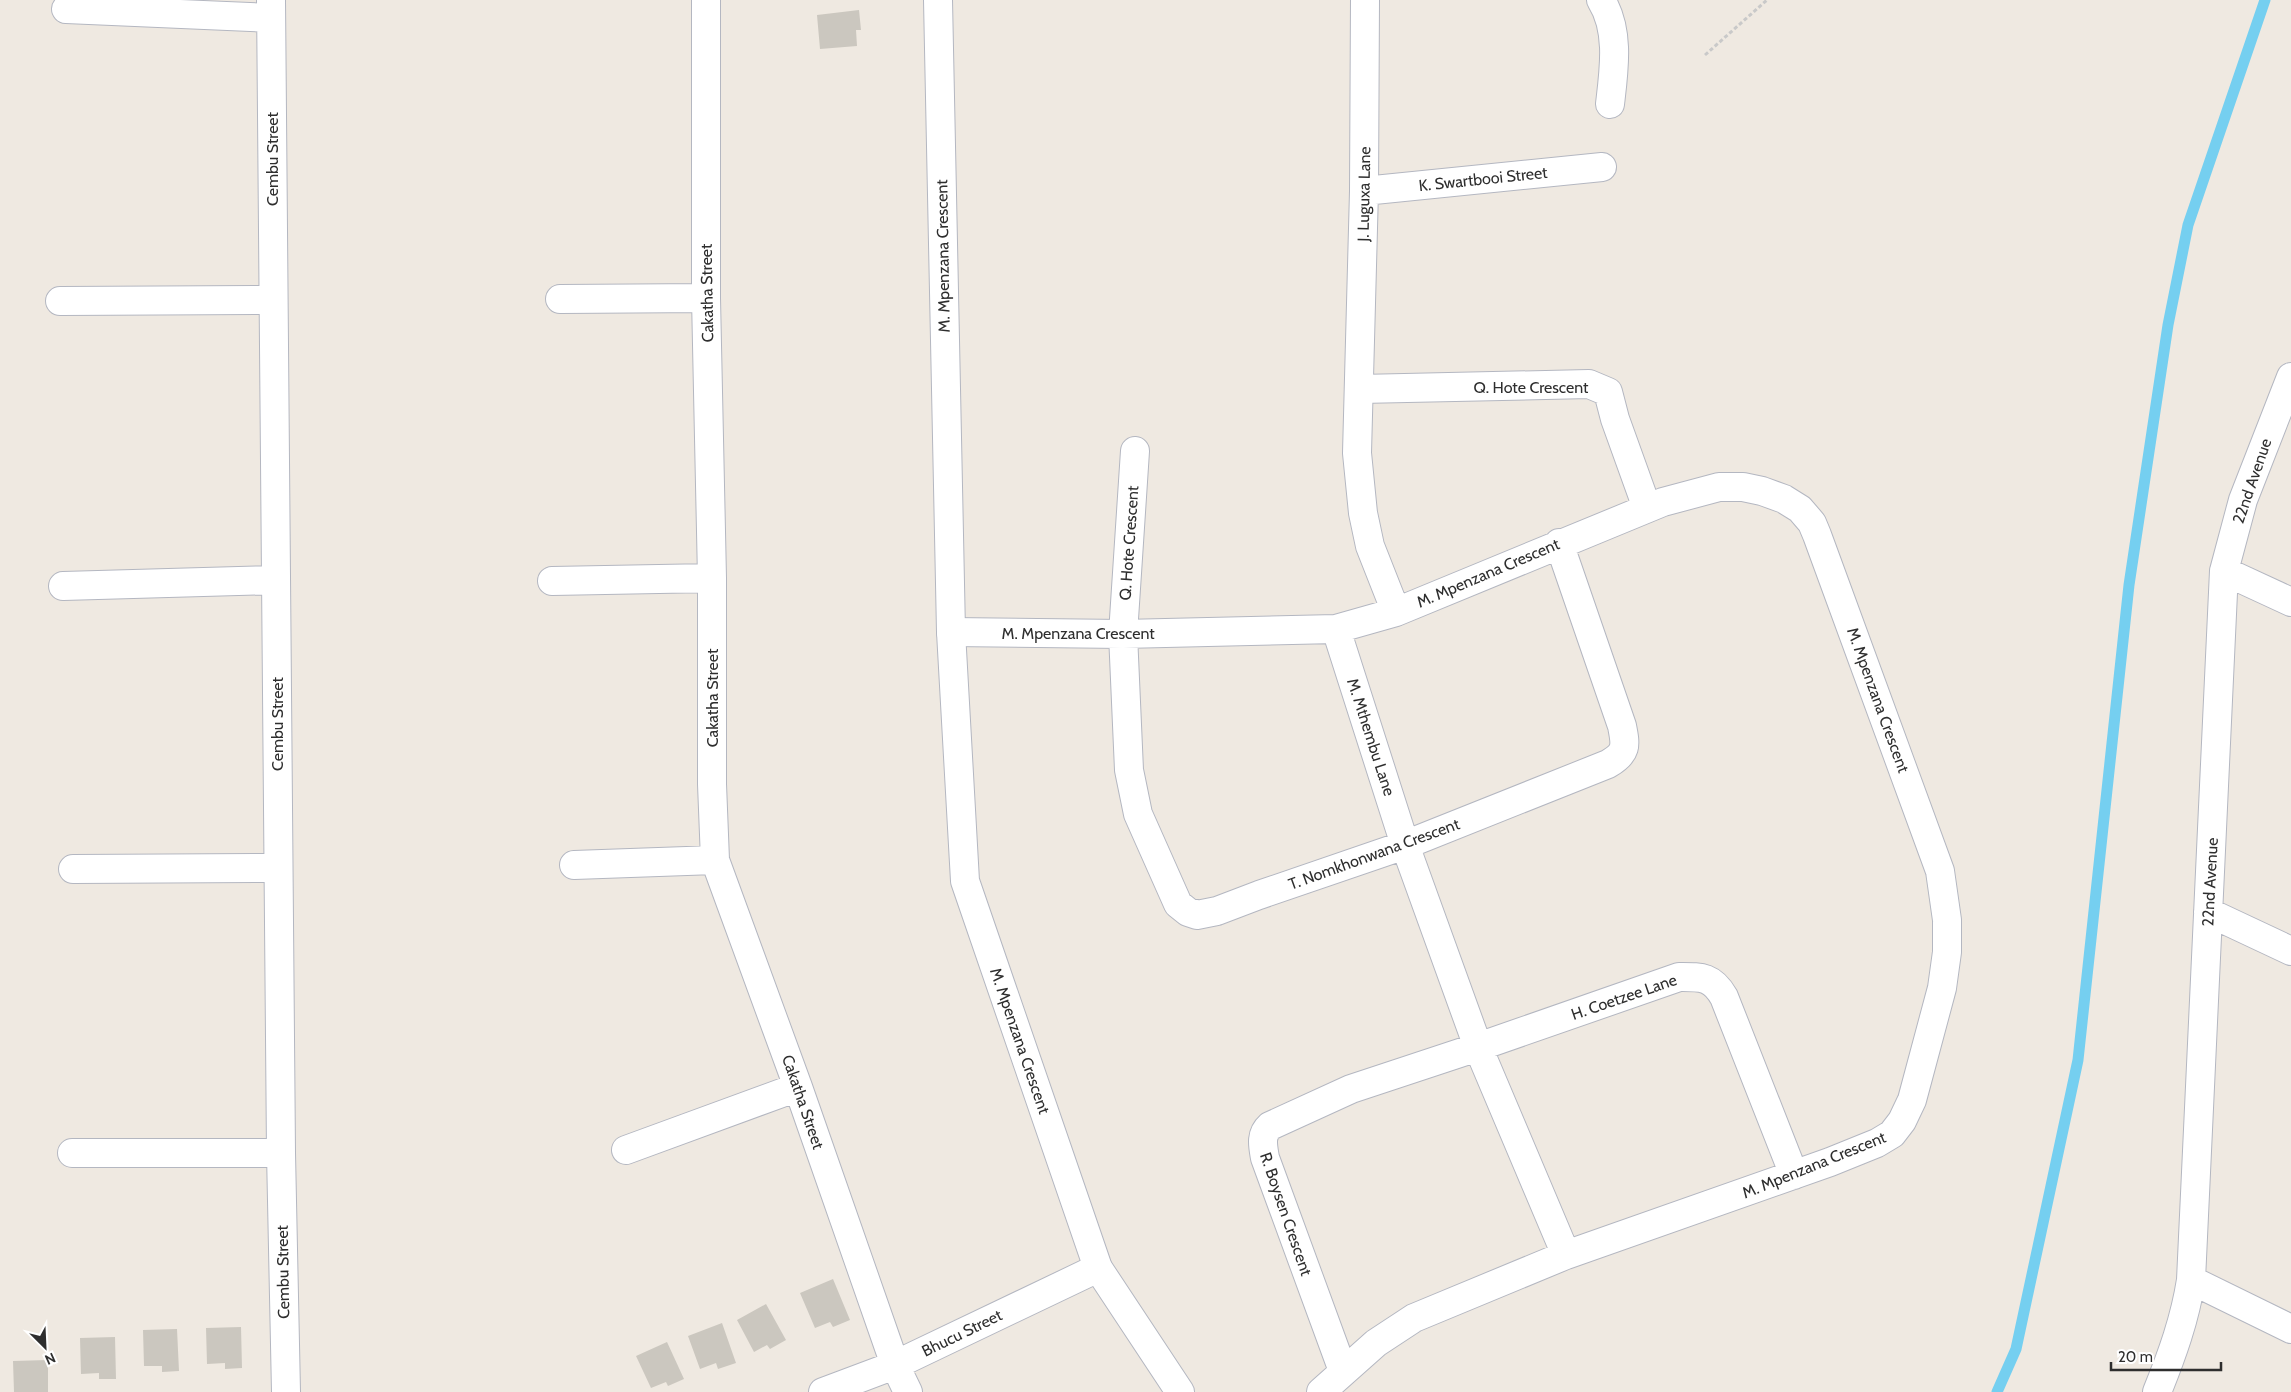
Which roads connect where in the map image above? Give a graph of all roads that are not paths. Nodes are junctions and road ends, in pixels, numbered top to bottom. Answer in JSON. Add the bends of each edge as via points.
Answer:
{"nodes":[{"id":1,"x":706,"y":0,"type":"edge"},
{"id":2,"x":938,"y":0,"type":"edge"},
{"id":3,"x":1365,"y":0,"type":"edge"},
{"id":4,"x":1601,"y":0,"type":"edge"},
{"id":5,"x":66,"y":9,"type":"dead end"},
{"id":6,"x":271,"y":9,"type":"edge"},
{"id":7,"x":1610,"y":104,"type":"dead end"},
{"id":8,"x":1602,"y":167,"type":"dead end"},
{"id":9,"x":1364,"y":191,"type":"junction"},
{"id":10,"x":706,"y":298,"type":"junction"},
{"id":11,"x":560,"y":299,"type":"dead end"},
{"id":12,"x":60,"y":300,"type":"dead end"},
{"id":13,"x":272,"y":300,"type":"junction"},
{"id":14,"x":2291,"y":377,"type":"edge"},
{"id":15,"x":1360,"y":389,"type":"junction"},
{"id":16,"x":1135,"y":451,"type":"dead end"},
{"id":17,"x":1648,"y":508,"type":"junction"},
{"id":18,"x":1559,"y":543,"type":"junction"},
{"id":19,"x":2224,"y":571,"type":"junction"},
{"id":20,"x":712,"y":578,"type":"junction"},
{"id":21,"x":276,"y":580,"type":"junction"},
{"id":22,"x":552,"y":582,"type":"dead end"},
{"id":23,"x":62,"y":586,"type":"dead end"},
{"id":24,"x":2291,"y":602,"type":"edge"},
{"id":25,"x":1396,"y":612,"type":"junction"},
{"id":26,"x":1336,"y":629,"type":"junction"},
{"id":27,"x":950,"y":632,"type":"junction"},
{"id":28,"x":1124,"y":634,"type":"junction"},
{"id":29,"x":1405,"y":845,"type":"junction"},
{"id":30,"x":715,"y":860,"type":"junction"},
{"id":31,"x":574,"y":865,"type":"dead end"},
{"id":32,"x":278,"y":868,"type":"junction"},
{"id":33,"x":73,"y":869,"type":"dead end"},
{"id":34,"x":2208,"y":912,"type":"junction"},
{"id":35,"x":2291,"y":951,"type":"edge"},
{"id":36,"x":1478,"y":1048,"type":"junction"},
{"id":37,"x":798,"y":1087,"type":"junction"},
{"id":38,"x":626,"y":1150,"type":"dead end"},
{"id":39,"x":281,"y":1153,"type":"junction"},
{"id":40,"x":72,"y":1154,"type":"dead end"},
{"id":41,"x":1794,"y":1175,"type":"junction"},
{"id":42,"x":1566,"y":1255,"type":"junction"},
{"id":43,"x":1098,"y":1268,"type":"junction"},
{"id":44,"x":2191,"y":1280,"type":"junction"},
{"id":45,"x":2291,"y":1329,"type":"edge"},
{"id":46,"x":895,"y":1365,"type":"junction"},
{"id":47,"x":1343,"y":1371,"type":"junction"},
{"id":48,"x":286,"y":1392,"type":"edge"},
{"id":49,"x":823,"y":1392,"type":"edge"},
{"id":50,"x":908,"y":1392,"type":"edge"},
{"id":51,"x":1180,"y":1392,"type":"edge"},
{"id":52,"x":1321,"y":1392,"type":"edge"},
{"id":53,"x":2156,"y":1392,"type":"edge"}],
"edges":[{"from":1,"to":10,"type":"street","name":"Cakatha Street"},
{"from":2,"to":27,"type":"street","name":"M. Mpenzana Crescent"},
{"from":3,"to":9,"type":"street","name":"J. Luguxa Lane"},
{"from":4,"to":7,"type":"street","via":[[1608,11],[1614,40]]},
{"from":5,"to":6,"type":"street","name":"Cembu Street"},
{"from":6,"to":13,"type":"street","name":"Cembu Street"},
{"from":8,"to":9,"type":"street","name":"K. Swartbooi Street"},
{"from":9,"to":15,"type":"street","name":"J. Luguxa Lane"},
{"from":10,"to":11,"type":"street"},
{"from":10,"to":20,"type":"street","name":"Cakatha Street"},
{"from":12,"to":13,"type":"street"},
{"from":13,"to":21,"type":"street","name":"Cembu Street"},
{"from":14,"to":19,"type":"street","name":"22nd Avenue","via":[[2243,500]]},
{"from":15,"to":17,"type":"street","name":"Q. Hote Crescent","via":[[1589,384],[1608,392]]},
{"from":15,"to":25,"type":"street","name":"J. Luguxa Lane","via":[[1357,453],[1363,513],[1370,546]]},
{"from":16,"to":28,"type":"street","name":"Q. Hote Crescent"},
{"from":17,"to":18,"type":"street","name":"M. Mpenzana Crescent"},
{"from":17,"to":41,"type":"street","name":"M. Mpenzana Crescent","via":[[1718,487],[1743,487],[1784,499],[1800,509],[1812,523],[1940,871],[1947,920],[1942,988],[1912,1100],[1902,1121],[1892,1134],[1877,1143]]},
{"from":18,"to":25,"type":"street","name":"M. Mpenzana Crescent"},
{"from":18,"to":29,"type":"street","name":"T. Nomkhonwana Crescent","via":[[1622,726],[1624,750],[1620,757],[1608,764]]},
{"from":19,"to":24,"type":"street"},
{"from":19,"to":34,"type":"street","name":"22nd Avenue"},
{"from":20,"to":22,"type":"street"},
{"from":20,"to":30,"type":"street","name":"Cakatha Street"},
{"from":21,"to":23,"type":"street"},
{"from":21,"to":32,"type":"street","name":"Cembu Street"},
{"from":25,"to":26,"type":"street","name":"M. Mpenzana Crescent"},
{"from":26,"to":28,"type":"street","name":"M. Mpenzana Crescent"},
{"from":26,"to":29,"type":"street","name":"M. Mthembu Lane"},
{"from":27,"to":28,"type":"street","name":"M. Mpenzana Crescent"},
{"from":27,"to":43,"type":"street","name":"M. Mpenzana Crescent","via":[[965,881]]},
{"from":28,"to":29,"type":"street","name":"T. Nomkhonwana Crescent","via":[[1129,770],[1138,814],[1178,904],[1188,912],[1206,915]]},
{"from":29,"to":36,"type":"street"},
{"from":30,"to":31,"type":"street"},
{"from":30,"to":37,"type":"street","name":"Cakatha Street"},
{"from":32,"to":33,"type":"street"},
{"from":32,"to":39,"type":"street","name":"Cembu Street"},
{"from":34,"to":35,"type":"street"},
{"from":34,"to":44,"type":"street","name":"22nd Avenue"},
{"from":36,"to":41,"type":"street","name":"H. Coetzee Lane","via":[[1679,977],[1701,977],[1717,985],[1724,997]]},
{"from":36,"to":42,"type":"street"},
{"from":36,"to":47,"type":"street","name":"R. Boysen Crescent","via":[[1351,1088],[1270,1126],[1262,1137],[1265,1158]]},
{"from":37,"to":38,"type":"street"},
{"from":37,"to":46,"type":"street","name":"Cakatha Street"},
{"from":39,"to":40,"type":"street"},
{"from":39,"to":48,"type":"street","name":"Cembu Street"},
{"from":41,"to":42,"type":"street","name":"M. Mpenzana Crescent"},
{"from":42,"to":47,"type":"street","name":"M. Mpenzana Crescent","via":[[1414,1318],[1376,1343]]},
{"from":43,"to":46,"type":"street","name":"Bhucu Street"},
{"from":43,"to":51,"type":"street","name":"M. Mpenzana Crescent"},
{"from":44,"to":45,"type":"street"},
{"from":44,"to":53,"type":"street","name":"22nd Avenue","via":[[2180,1331]]},
{"from":46,"to":49,"type":"street","name":"Bhucu Street"},
{"from":46,"to":50,"type":"street","name":"Cakatha Street"},
{"from":47,"to":52,"type":"street","name":"M. Mpenzana Crescent"}]}
